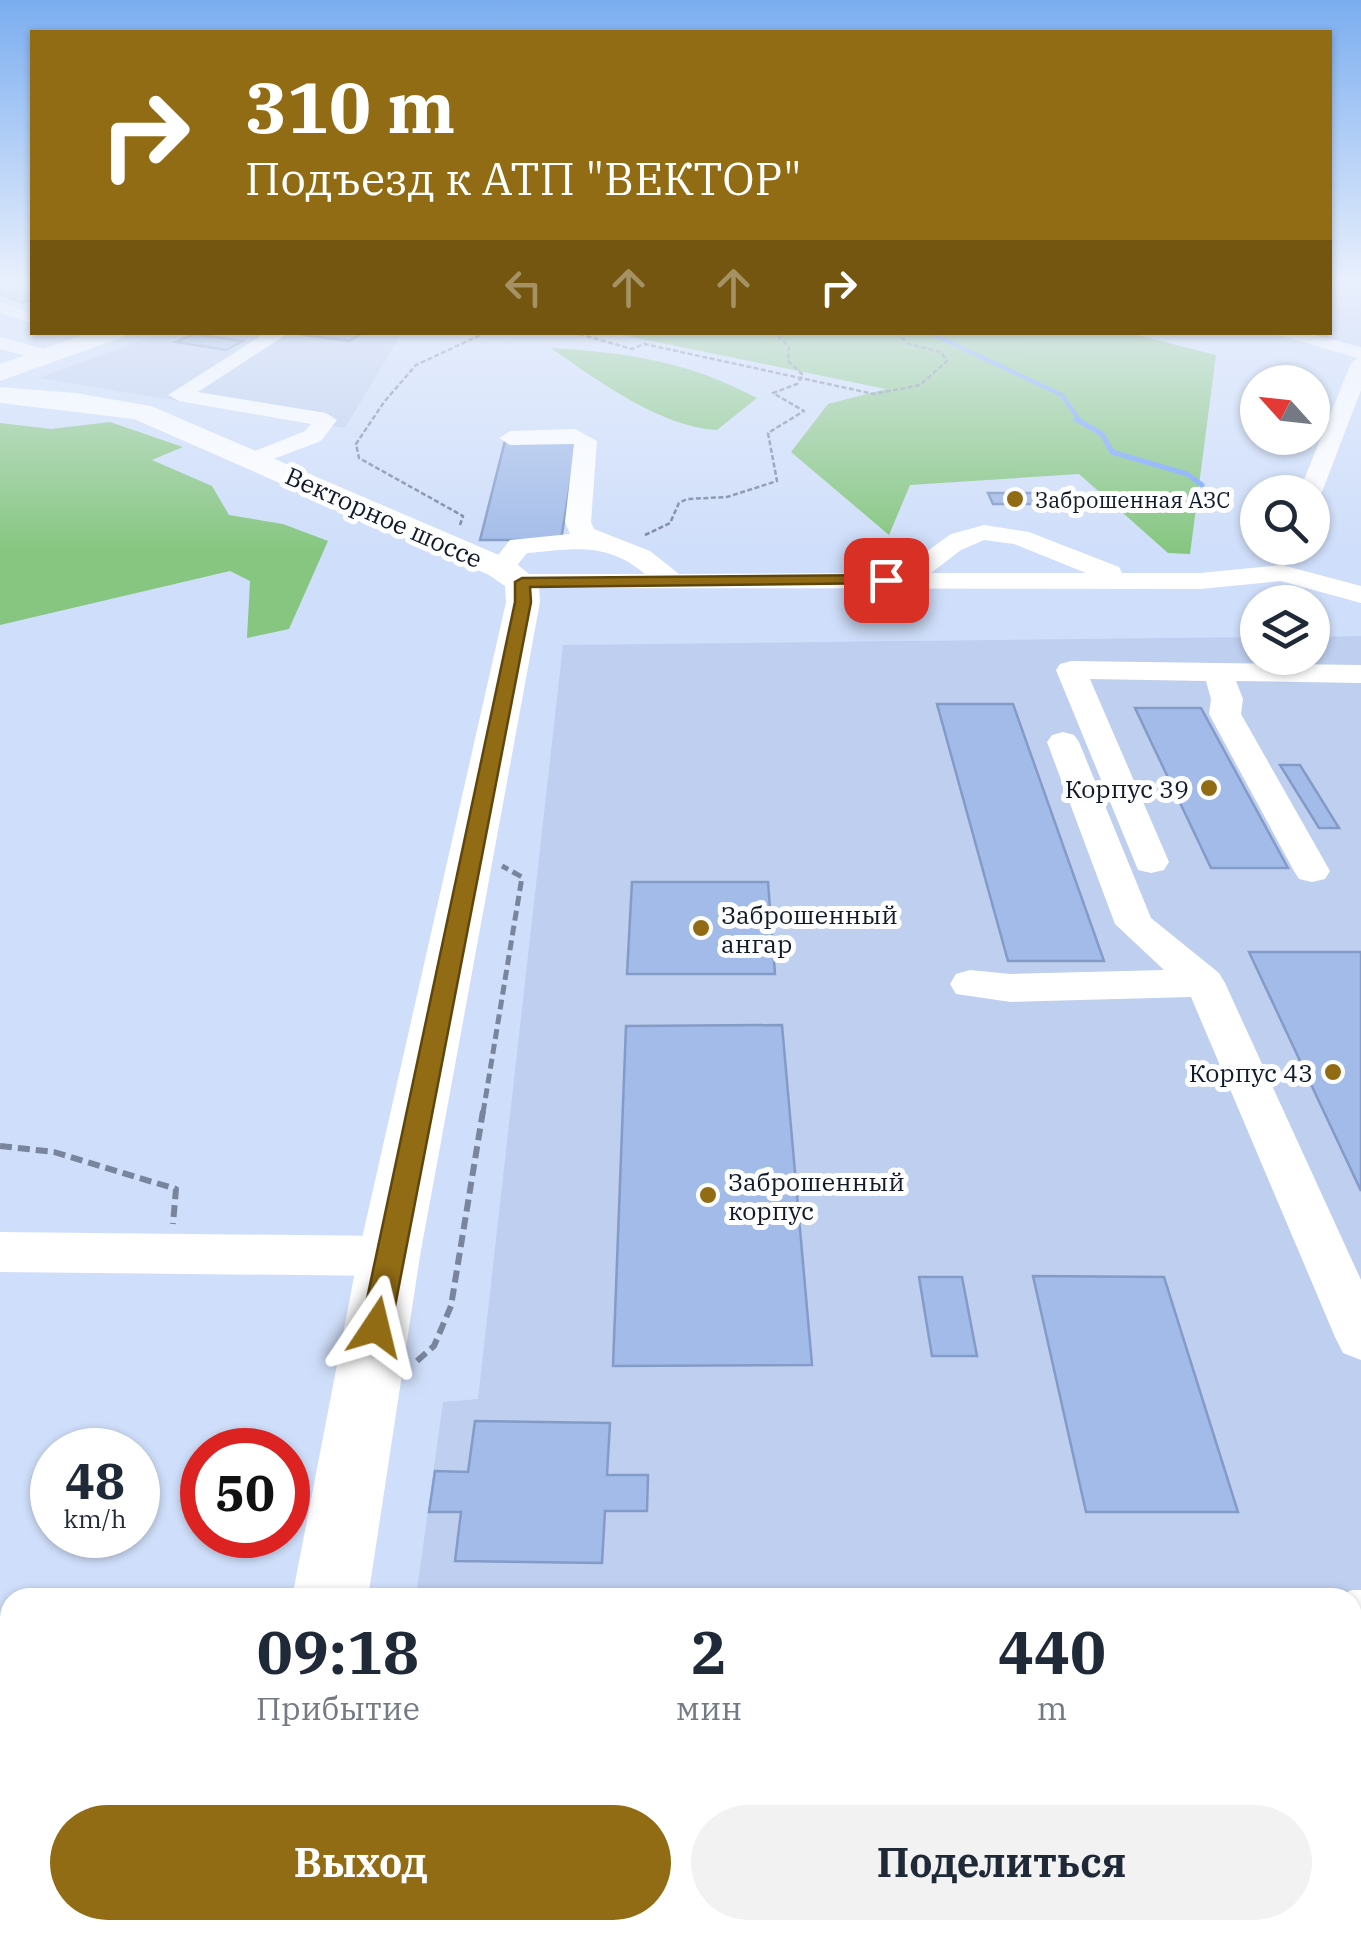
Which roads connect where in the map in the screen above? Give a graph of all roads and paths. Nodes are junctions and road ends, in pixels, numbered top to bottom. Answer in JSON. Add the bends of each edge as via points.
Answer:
{"nodes":[{"id":1,"x":220,"y":369,"type":"edge"},
{"id":2,"x":412,"y":369,"type":"edge"},
{"id":3,"x":756,"y":369,"type":"edge"},
{"id":4,"x":797,"y":369,"type":"edge"},
{"id":5,"x":940,"y":369,"type":"edge"},
{"id":6,"x":802,"y":380,"type":"junction"},
{"id":7,"x":1355,"y":385,"type":"edge"},
{"id":8,"x":0,"y":395,"type":"edge"},
{"id":9,"x":510,"y":438,"type":"dead end"},
{"id":10,"x":255,"y":460,"type":"junction"},
{"id":11,"x":1318,"y":475,"type":"edge"},
{"id":12,"x":430,"y":537,"type":"junction"},
{"id":13,"x":605,"y":543,"type":"junction"},
{"id":14,"x":1266,"y":565,"type":"edge"},
{"id":15,"x":1297,"y":565,"type":"edge"},
{"id":16,"x":512,"y":575,"type":"junction"},
{"id":17,"x":905,"y":580,"type":"junction"},
{"id":18,"x":670,"y":581,"type":"junction"},
{"id":19,"x":1126,"y":581,"type":"junction"},
{"id":20,"x":1361,"y":595,"type":"edge"},
{"id":21,"x":1218,"y":672,"type":"junction"},
{"id":22,"x":1361,"y":674,"type":"edge"},
{"id":23,"x":1062,"y":742,"type":"dead end"},
{"id":24,"x":491,"y":860,"type":"dead end"},
{"id":25,"x":1151,"y":862,"type":"dead end"},
{"id":26,"x":1312,"y":870,"type":"dead end"},
{"id":27,"x":970,"y":984,"type":"dead end"},
{"id":28,"x":1205,"y":984,"type":"junction"},
{"id":29,"x":0,"y":1146,"type":"edge"},
{"id":30,"x":0,"y":1252,"type":"edge"},
{"id":31,"x":171,"y":1252,"type":"junction"},
{"id":32,"x":389,"y":1256,"type":"junction"},
{"id":33,"x":1361,"y":1337,"type":"edge"},
{"id":34,"x":411,"y":1366,"type":"dead end"},
{"id":35,"x":332,"y":1588,"type":"edge"}],
"edges":[{"from":1,"to":10,"type":"street","via":[[179,395],[326,420],[313,436]]},
{"from":2,"to":12,"type":"path","via":[[356,444],[359,458],[463,516],[462,524]]},
{"from":3,"to":6,"type":"path"},
{"from":4,"to":6,"type":"path"},
{"from":5,"to":6,"type":"path","via":[[904,392],[862,393]]},
{"from":6,"to":13,"type":"path","via":[[773,393],[804,411],[768,433],[777,481],[727,497],[687,499],[670,522]]},
{"from":7,"to":11,"type":"street"},
{"from":8,"to":10,"type":"main road","name":"Векторное шоссе","via":[[141,412]]},
{"from":9,"to":13,"type":"street","via":[[586,440],[578,522],[583,534]]},
{"from":10,"to":12,"type":"main road","name":"Векторное шоссе"},
{"from":12,"to":16,"type":"main road","name":"Векторное шоссе"},
{"from":13,"to":16,"type":"street","via":[[518,546]]},
{"from":13,"to":18,"type":"street","via":[[641,557]]},
{"from":14,"to":19,"type":"street","via":[[1200,582]]},
{"from":15,"to":20,"type":"street"},
{"from":16,"to":18,"type":"street"},
{"from":16,"to":32,"type":"main road","via":[[523,602]]},
{"from":17,"to":18,"type":"street"},
{"from":17,"to":19,"type":"street"},
{"from":17,"to":19,"type":"street","via":[[966,536],[988,533],[1028,540]]},
{"from":21,"to":22,"type":"street"},
{"from":21,"to":25,"type":"street","via":[[1072,670]]},
{"from":21,"to":26,"type":"street","via":[[1225,714]]},
{"from":23,"to":28,"type":"street","via":[[1134,924]]},
{"from":24,"to":34,"type":"path","via":[[522,877],[451,1306],[434,1346]]},
{"from":27,"to":28,"type":"street"},
{"from":28,"to":33,"type":"street"},
{"from":29,"to":31,"type":"path","via":[[54,1152],[176,1189]]},
{"from":30,"to":31,"type":"street"},
{"from":31,"to":32,"type":"street"},
{"from":32,"to":35,"type":"main road"}]}
